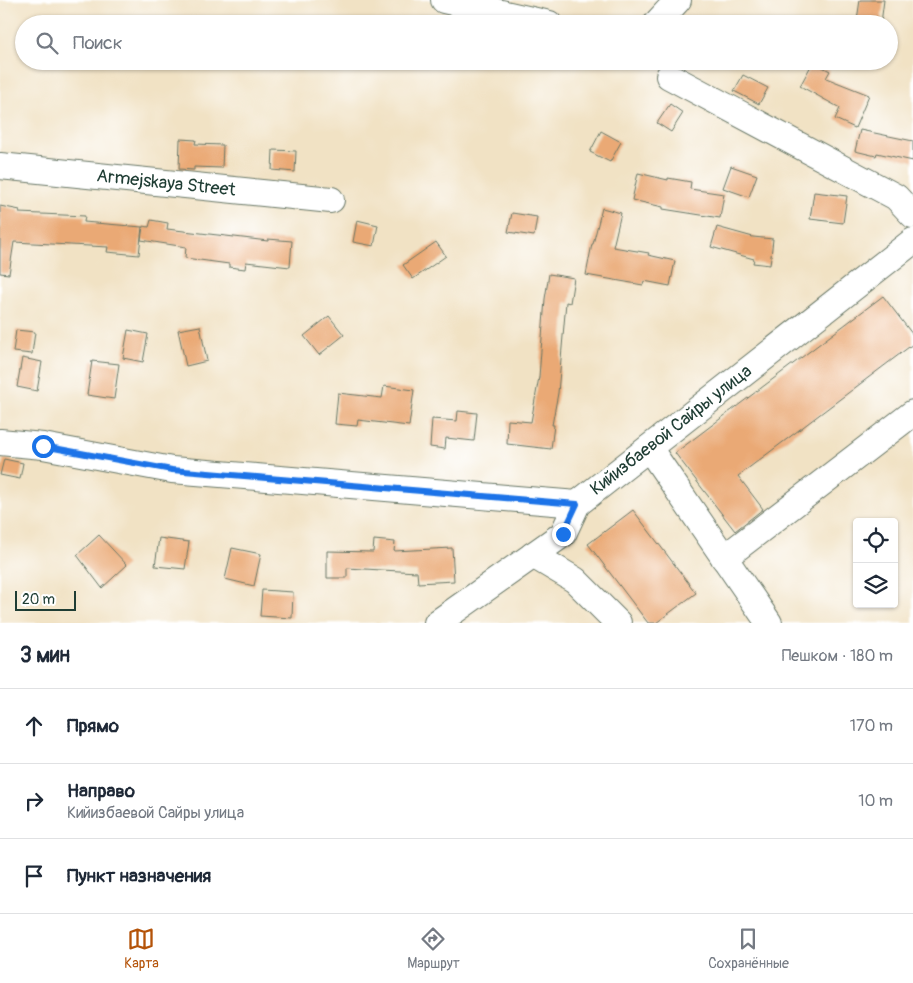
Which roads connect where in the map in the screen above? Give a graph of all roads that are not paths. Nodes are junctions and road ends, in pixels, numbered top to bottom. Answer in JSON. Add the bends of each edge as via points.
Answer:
{"nodes":[{"id":1,"x":444,"y":0,"type":"edge"},
{"id":2,"x":678,"y":0,"type":"edge"},
{"id":3,"x":510,"y":15,"type":"edge"},
{"id":4,"x":664,"y":15,"type":"edge"},
{"id":5,"x":669,"y":76,"type":"dead end"},
{"id":6,"x":0,"y":166,"type":"edge"},
{"id":7,"x":331,"y":200,"type":"dead end"},
{"id":8,"x":913,"y":215,"type":"edge"},
{"id":9,"x":913,"y":241,"type":"edge"},
{"id":10,"x":913,"y":413,"type":"edge"},
{"id":11,"x":0,"y":442,"type":"edge"},
{"id":12,"x":648,"y":448,"type":"junction"},
{"id":13,"x":577,"y":504,"type":"junction"},
{"id":14,"x":533,"y":555,"type":"junction"},
{"id":15,"x":724,"y":558,"type":"junction"},
{"id":16,"x":437,"y":623,"type":"edge"},
{"id":17,"x":618,"y":623,"type":"edge"},
{"id":18,"x":769,"y":623,"type":"edge"}],
"edges":[{"from":1,"to":3,"type":"street"},
{"from":2,"to":4,"type":"street"},
{"from":5,"to":8,"type":"street","via":[[896,197]]},
{"from":6,"to":7,"type":"street","name":"Armejskaya Street"},
{"from":9,"to":12,"type":"street","name":"Кийизбаевой Сайры улица"},
{"from":10,"to":15,"type":"street"},
{"from":11,"to":13,"type":"street","via":[[43,446],[172,470]]},
{"from":12,"to":13,"type":"street","name":"Кийизбаевой Сайры улица"},
{"from":12,"to":15,"type":"street"},
{"from":13,"to":14,"type":"street","name":"Кийизбаевой Сайры улица","via":[[563,534]]},
{"from":14,"to":16,"type":"street","name":"Кийизбаевой Сайры улица"},
{"from":14,"to":17,"type":"street","via":[[575,580]]},
{"from":15,"to":18,"type":"street"}]}
